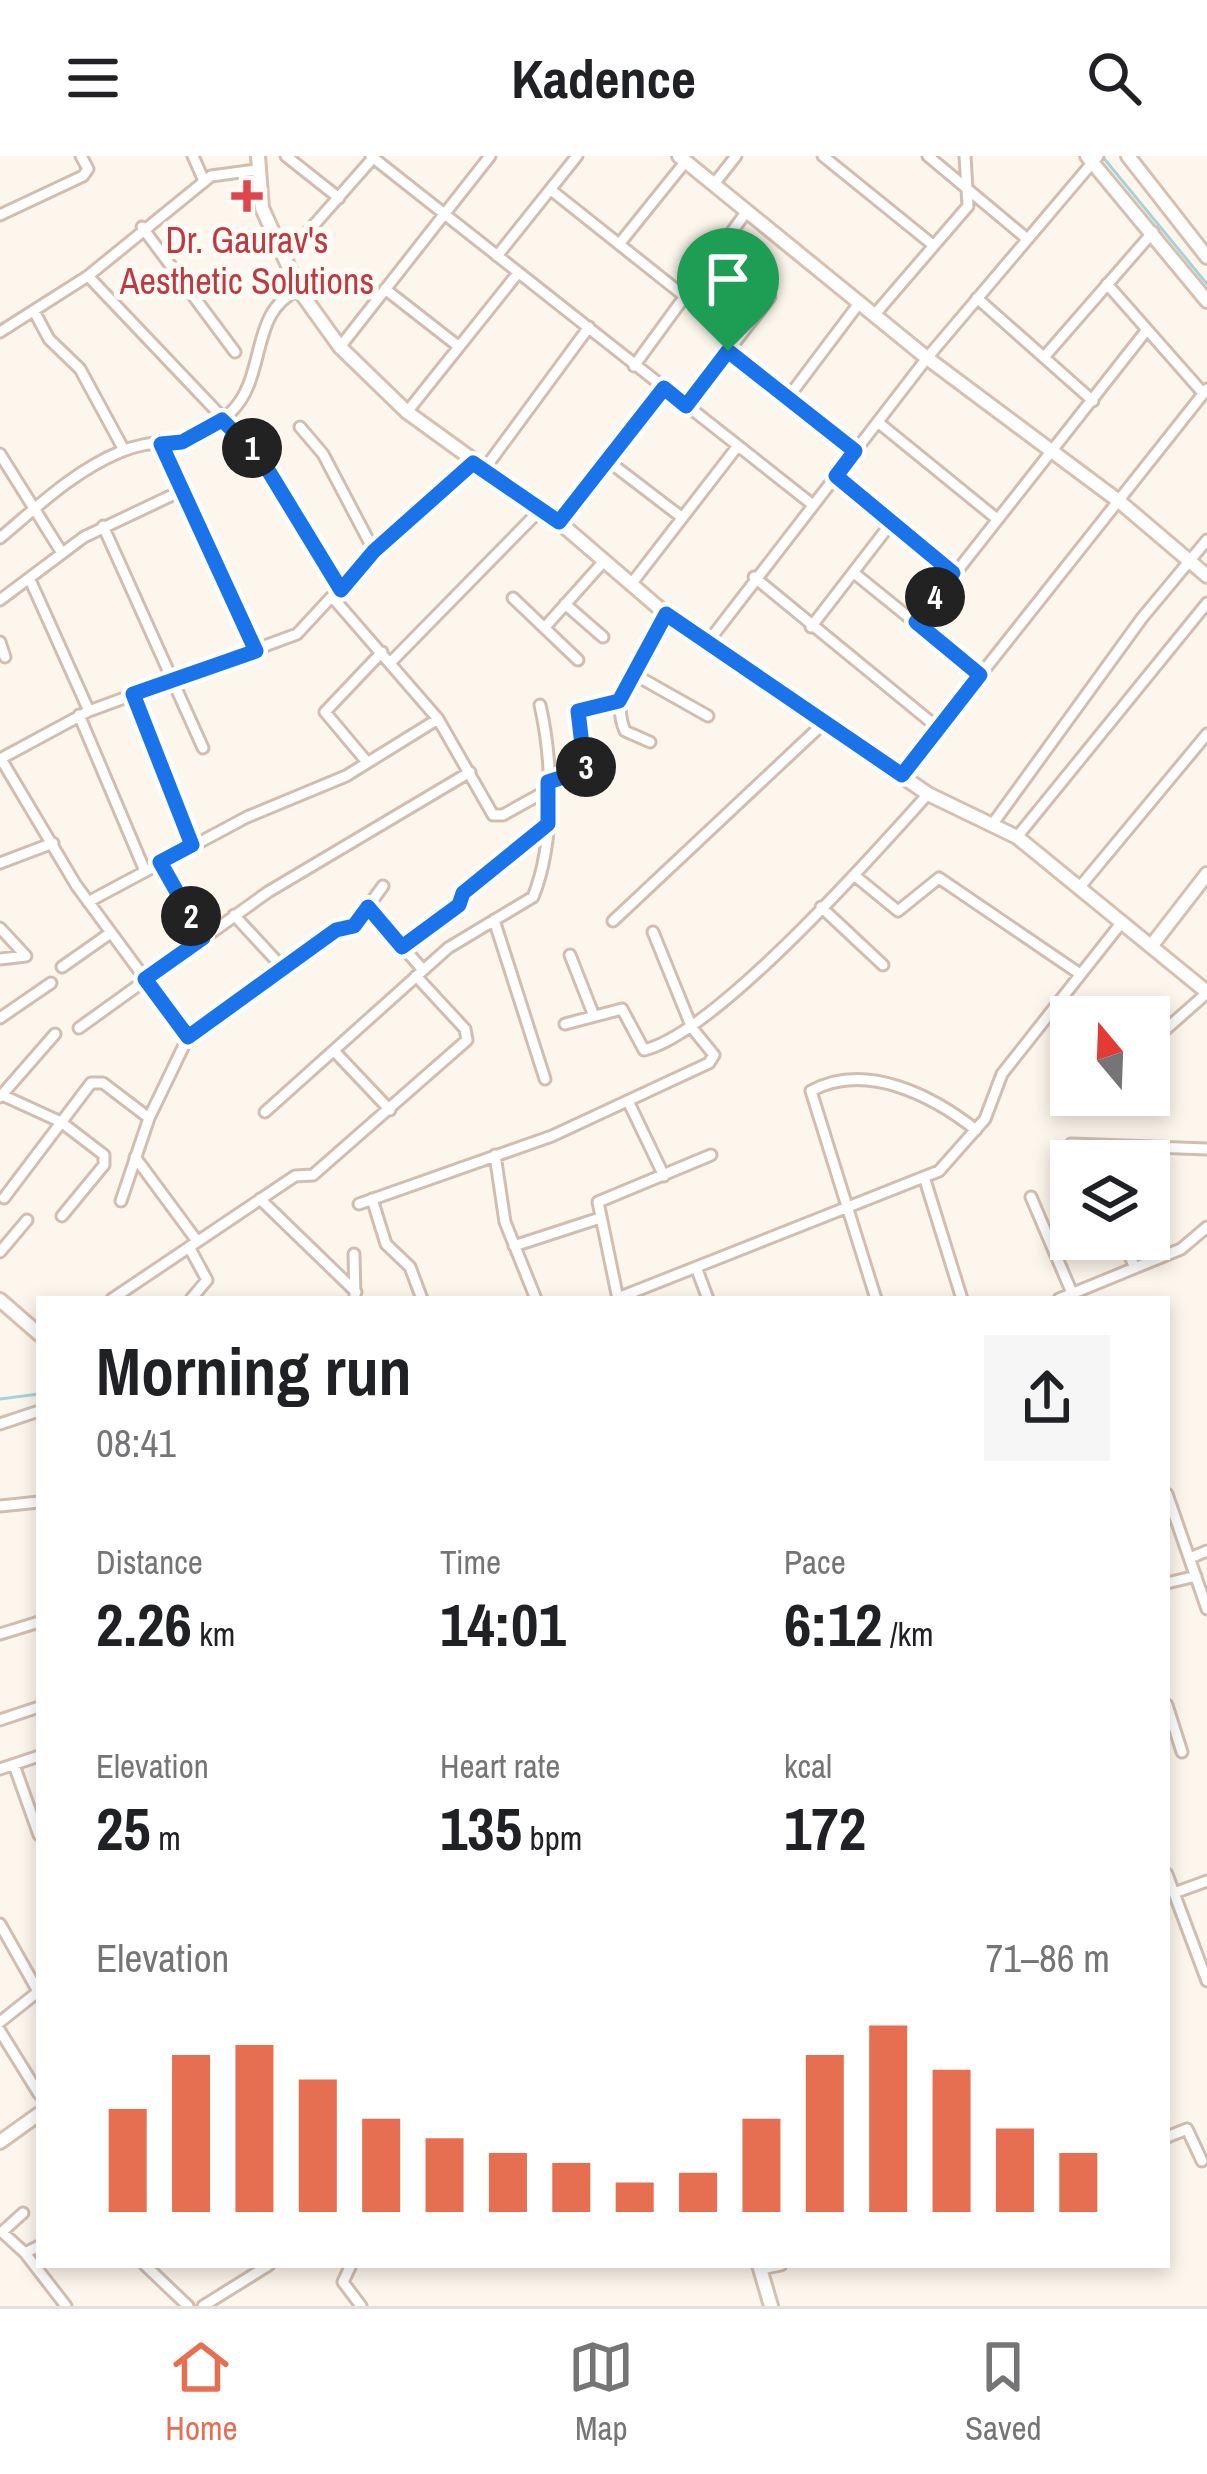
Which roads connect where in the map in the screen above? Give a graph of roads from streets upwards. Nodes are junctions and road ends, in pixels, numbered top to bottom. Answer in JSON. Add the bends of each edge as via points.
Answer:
{"nodes":[{"id":1,"x":81,"y":156,"type":"edge"},
{"id":2,"x":193,"y":156,"type":"edge"},
{"id":3,"x":286,"y":156,"type":"edge"},
{"id":4,"x":490,"y":156,"type":"edge"},
{"id":5,"x":578,"y":156,"type":"edge"},
{"id":6,"x":736,"y":156,"type":"edge"},
{"id":7,"x":823,"y":156,"type":"edge"},
{"id":8,"x":928,"y":156,"type":"edge"},
{"id":9,"x":965,"y":156,"type":"edge"},
{"id":10,"x":1128,"y":156,"type":"edge"},
{"id":11,"x":372,"y":157,"type":"edge"},
{"id":12,"x":1092,"y":158,"type":"edge"},
{"id":13,"x":683,"y":159,"type":"edge"},
{"id":14,"x":257,"y":163,"type":"edge"},
{"id":15,"x":204,"y":181,"type":"junction"},
{"id":16,"x":714,"y":184,"type":"junction"},
{"id":17,"x":551,"y":190,"type":"junction"},
{"id":18,"x":971,"y":190,"type":"junction"},
{"id":19,"x":339,"y":198,"type":"junction"},
{"id":20,"x":747,"y":211,"type":"junction"},
{"id":21,"x":446,"y":214,"type":"junction"},
{"id":22,"x":0,"y":215,"type":"edge"},
{"id":23,"x":142,"y":227,"type":"junction"},
{"id":24,"x":1153,"y":232,"type":"junction"},
{"id":25,"x":1026,"y":238,"type":"junction"},
{"id":26,"x":620,"y":243,"type":"junction"},
{"id":27,"x":933,"y":245,"type":"junction"},
{"id":28,"x":718,"y":249,"type":"junction"},
{"id":29,"x":497,"y":256,"type":"junction"},
{"id":30,"x":1207,"y":257,"type":"edge"},
{"id":31,"x":284,"y":259,"type":"junction"},
{"id":32,"x":518,"y":273,"type":"junction"},
{"id":33,"x":88,"y":276,"type":"junction"},
{"id":34,"x":1107,"y":284,"type":"junction"},
{"id":35,"x":299,"y":290,"type":"junction"},
{"id":36,"x":385,"y":290,"type":"junction"},
{"id":37,"x":683,"y":296,"type":"junction"},
{"id":38,"x":977,"y":298,"type":"junction"},
{"id":39,"x":1207,"y":301,"type":"edge"},
{"id":40,"x":861,"y":302,"type":"junction"},
{"id":41,"x":34,"y":311,"type":"junction"},
{"id":42,"x":876,"y":313,"type":"junction"},
{"id":43,"x":590,"y":327,"type":"junction"},
{"id":44,"x":1147,"y":331,"type":"junction"},
{"id":45,"x":0,"y":332,"type":"edge"},
{"id":46,"x":458,"y":346,"type":"junction"},
{"id":47,"x":340,"y":347,"type":"junction"},
{"id":48,"x":728,"y":351,"type":"junction"},
{"id":49,"x":235,"y":352,"type":"dead end"},
{"id":50,"x":1045,"y":356,"type":"junction"},
{"id":51,"x":927,"y":358,"type":"junction"},
{"id":52,"x":634,"y":366,"type":"junction"},
{"id":53,"x":664,"y":388,"type":"junction"},
{"id":54,"x":1205,"y":391,"type":"edge"},
{"id":55,"x":788,"y":399,"type":"junction"},
{"id":56,"x":1093,"y":400,"type":"junction"},
{"id":57,"x":686,"y":406,"type":"junction"},
{"id":58,"x":406,"y":412,"type":"junction"},
{"id":59,"x":222,"y":420,"type":"junction"},
{"id":60,"x":879,"y":424,"type":"junction"},
{"id":61,"x":300,"y":427,"type":"dead end"},
{"id":62,"x":161,"y":444,"type":"junction"},
{"id":63,"x":737,"y":447,"type":"junction"},
{"id":64,"x":124,"y":450,"type":"junction"},
{"id":65,"x":855,"y":451,"type":"junction"},
{"id":66,"x":1053,"y":452,"type":"junction"},
{"id":67,"x":0,"y":454,"type":"edge"},
{"id":68,"x":608,"y":460,"type":"junction"},
{"id":69,"x":478,"y":467,"type":"junction"},
{"id":70,"x":836,"y":476,"type":"junction"},
{"id":71,"x":183,"y":490,"type":"junction"},
{"id":72,"x":1120,"y":502,"type":"junction"},
{"id":73,"x":813,"y":505,"type":"junction"},
{"id":74,"x":540,"y":510,"type":"junction"},
{"id":75,"x":35,"y":511,"type":"junction"},
{"id":76,"x":680,"y":516,"type":"junction"},
{"id":77,"x":997,"y":519,"type":"junction"},
{"id":78,"x":559,"y":522,"type":"junction"},
{"id":79,"x":892,"y":522,"type":"junction"},
{"id":80,"x":103,"y":526,"type":"junction"},
{"id":81,"x":0,"y":538,"type":"edge"},
{"id":82,"x":1207,"y":540,"type":"edge"},
{"id":83,"x":374,"y":551,"type":"junction"},
{"id":84,"x":62,"y":553,"type":"junction"},
{"id":85,"x":604,"y":560,"type":"junction"},
{"id":86,"x":1189,"y":562,"type":"junction"},
{"id":87,"x":854,"y":572,"type":"junction"},
{"id":88,"x":953,"y":573,"type":"junction"},
{"id":89,"x":1207,"y":576,"type":"edge"},
{"id":90,"x":754,"y":578,"type":"junction"},
{"id":91,"x":31,"y":582,"type":"junction"},
{"id":92,"x":632,"y":583,"type":"junction"},
{"id":93,"x":338,"y":594,"type":"junction"},
{"id":94,"x":513,"y":598,"type":"dead end"},
{"id":95,"x":0,"y":600,"type":"edge"},
{"id":96,"x":1207,"y":603,"type":"edge"},
{"id":97,"x":565,"y":604,"type":"junction"},
{"id":98,"x":666,"y":614,"type":"junction"},
{"id":99,"x":916,"y":622,"type":"junction"},
{"id":100,"x":544,"y":627,"type":"junction"},
{"id":101,"x":811,"y":627,"type":"junction"},
{"id":102,"x":603,"y":637,"type":"dead end"},
{"id":103,"x":0,"y":641,"type":"edge"},
{"id":104,"x":708,"y":642,"type":"junction"},
{"id":105,"x":256,"y":651,"type":"junction"},
{"id":106,"x":382,"y":652,"type":"junction"},
{"id":107,"x":5,"y":657,"type":"dead end"},
{"id":108,"x":578,"y":660,"type":"dead end"},
{"id":109,"x":391,"y":662,"type":"junction"},
{"id":110,"x":630,"y":672,"type":"junction"},
{"id":111,"x":980,"y":675,"type":"junction"},
{"id":112,"x":172,"y":681,"type":"junction"},
{"id":113,"x":133,"y":694,"type":"junction"},
{"id":114,"x":619,"y":701,"type":"junction"},
{"id":115,"x":540,"y":705,"type":"dead end"},
{"id":116,"x":84,"y":713,"type":"junction"},
{"id":117,"x":708,"y":716,"type":"dead end"},
{"id":118,"x":438,"y":719,"type":"junction"},
{"id":119,"x":827,"y":720,"type":"junction"},
{"id":120,"x":937,"y":727,"type":"junction"},
{"id":121,"x":1207,"y":734,"type":"edge"},
{"id":122,"x":650,"y":742,"type":"dead end"},
{"id":123,"x":202,"y":748,"type":"dead end"},
{"id":124,"x":0,"y":759,"type":"edge"},
{"id":125,"x":367,"y":762,"type":"junction"},
{"id":126,"x":470,"y":772,"type":"junction"},
{"id":127,"x":902,"y":775,"type":"junction"},
{"id":128,"x":547,"y":787,"type":"junction"},
{"id":129,"x":928,"y":794,"type":"junction"},
{"id":130,"x":994,"y":822,"type":"junction"},
{"id":131,"x":548,"y":824,"type":"junction"},
{"id":132,"x":1017,"y":837,"type":"junction"},
{"id":133,"x":52,"y":843,"type":"junction"},
{"id":134,"x":192,"y":845,"type":"junction"},
{"id":135,"x":160,"y":862,"type":"junction"},
{"id":136,"x":0,"y":863,"type":"edge"},
{"id":137,"x":145,"y":871,"type":"junction"},
{"id":138,"x":854,"y":874,"type":"junction"},
{"id":139,"x":1207,"y":874,"type":"edge"},
{"id":140,"x":382,"y":886,"type":"dead end"},
{"id":141,"x":1079,"y":888,"type":"junction"},
{"id":142,"x":88,"y":902,"type":"junction"},
{"id":143,"x":368,"y":907,"type":"junction"},
{"id":144,"x":821,"y":907,"type":"junction"},
{"id":145,"x":234,"y":915,"type":"junction"},
{"id":146,"x":494,"y":920,"type":"junction"},
{"id":147,"x":613,"y":921,"type":"dead end"},
{"id":148,"x":1122,"y":922,"type":"junction"},
{"id":149,"x":0,"y":928,"type":"edge"},
{"id":150,"x":653,"y":932,"type":"dead end"},
{"id":151,"x":109,"y":934,"type":"junction"},
{"id":152,"x":203,"y":938,"type":"junction"},
{"id":153,"x":1152,"y":945,"type":"junction"},
{"id":154,"x":402,"y":947,"type":"junction"},
{"id":155,"x":570,"y":955,"type":"dead end"},
{"id":156,"x":0,"y":959,"type":"edge"},
{"id":157,"x":883,"y":965,"type":"dead end"},
{"id":158,"x":62,"y":968,"type":"dead end"},
{"id":159,"x":284,"y":969,"type":"junction"},
{"id":160,"x":420,"y":973,"type":"junction"},
{"id":161,"x":1080,"y":974,"type":"junction"},
{"id":162,"x":145,"y":979,"type":"junction"},
{"id":163,"x":51,"y":983,"type":"dead end"},
{"id":164,"x":1207,"y":992,"type":"edge"},
{"id":165,"x":594,"y":1016,"type":"junction"},
{"id":166,"x":0,"y":1018,"type":"edge"},
{"id":167,"x":565,"y":1024,"type":"dead end"},
{"id":168,"x":1170,"y":1025,"type":"edge"},
{"id":169,"x":80,"y":1028,"type":"dead end"},
{"id":170,"x":692,"y":1028,"type":"junction"},
{"id":171,"x":56,"y":1034,"type":"dead end"},
{"id":172,"x":188,"y":1037,"type":"junction"},
{"id":173,"x":335,"y":1052,"type":"junction"},
{"id":174,"x":545,"y":1079,"type":"dead end"},
{"id":175,"x":1,"y":1096,"type":"edge"},
{"id":176,"x":628,"y":1101,"type":"junction"},
{"id":177,"x":390,"y":1110,"type":"junction"},
{"id":178,"x":265,"y":1112,"type":"dead end"},
{"id":179,"x":149,"y":1118,"type":"junction"},
{"id":180,"x":62,"y":1122,"type":"junction"},
{"id":181,"x":976,"y":1130,"type":"junction"},
{"id":182,"x":1170,"y":1148,"type":"edge"},
{"id":183,"x":1207,"y":1149,"type":"edge"},
{"id":184,"x":495,"y":1155,"type":"junction"},
{"id":185,"x":711,"y":1155,"type":"dead end"},
{"id":186,"x":135,"y":1157,"type":"junction"},
{"id":187,"x":664,"y":1175,"type":"junction"},
{"id":188,"x":925,"y":1180,"type":"junction"},
{"id":189,"x":1030,"y":1196,"type":"dead end"},
{"id":190,"x":4,"y":1198,"type":"dead end"},
{"id":191,"x":260,"y":1198,"type":"junction"},
{"id":192,"x":372,"y":1199,"type":"junction"},
{"id":193,"x":121,"y":1201,"type":"dead end"},
{"id":194,"x":359,"y":1204,"type":"dead end"},
{"id":195,"x":850,"y":1206,"type":"junction"},
{"id":196,"x":62,"y":1216,"type":"dead end"},
{"id":197,"x":600,"y":1218,"type":"junction"},
{"id":198,"x":27,"y":1220,"type":"dead end"},
{"id":199,"x":1207,"y":1227,"type":"edge"},
{"id":200,"x":193,"y":1244,"type":"junction"},
{"id":201,"x":514,"y":1246,"type":"junction"},
{"id":202,"x":0,"y":1252,"type":"edge"},
{"id":203,"x":354,"y":1254,"type":"dead end"},
{"id":204,"x":1132,"y":1260,"type":"edge"},
{"id":205,"x":1134,"y":1266,"type":"junction"},
{"id":206,"x":696,"y":1268,"type":"junction"},
{"id":207,"x":205,"y":1287,"type":"junction"},
{"id":208,"x":1072,"y":1293,"type":"junction"},
{"id":209,"x":116,"y":1296,"type":"edge"},
{"id":210,"x":194,"y":1296,"type":"edge"},
{"id":211,"x":210,"y":1296,"type":"edge"},
{"id":212,"x":356,"y":1296,"type":"edge"},
{"id":213,"x":421,"y":1296,"type":"edge"},
{"id":214,"x":535,"y":1296,"type":"edge"},
{"id":215,"x":617,"y":1296,"type":"edge"},
{"id":216,"x":626,"y":1296,"type":"edge"},
{"id":217,"x":707,"y":1296,"type":"edge"},
{"id":218,"x":875,"y":1296,"type":"edge"},
{"id":219,"x":961,"y":1296,"type":"edge"},
{"id":220,"x":1066,"y":1296,"type":"edge"},
{"id":221,"x":0,"y":1300,"type":"edge"},
{"id":222,"x":36,"y":1331,"type":"edge"},
{"id":223,"x":36,"y":1412,"type":"edge"},
{"id":224,"x":0,"y":1424,"type":"edge"},
{"id":225,"x":36,"y":1502,"type":"edge"},
{"id":226,"x":1170,"y":1502,"type":"edge"},
{"id":227,"x":0,"y":1506,"type":"edge"},
{"id":228,"x":1207,"y":1551,"type":"edge"},
{"id":229,"x":1190,"y":1558,"type":"junction"},
{"id":230,"x":1196,"y":1576,"type":"junction"},
{"id":231,"x":1170,"y":1582,"type":"edge"},
{"id":232,"x":1207,"y":1609,"type":"edge"},
{"id":233,"x":36,"y":1623,"type":"edge"},
{"id":234,"x":0,"y":1634,"type":"edge"},
{"id":235,"x":36,"y":1708,"type":"edge"},
{"id":236,"x":1170,"y":1715,"type":"edge"},
{"id":237,"x":0,"y":1720,"type":"edge"},
{"id":238,"x":1182,"y":1752,"type":"dead end"},
{"id":239,"x":36,"y":1757,"type":"edge"},
{"id":240,"x":14,"y":1765,"type":"junction"},
{"id":241,"x":0,"y":1769,"type":"edge"},
{"id":242,"x":36,"y":1827,"type":"edge"},
{"id":243,"x":1207,"y":1881,"type":"edge"},
{"id":244,"x":1172,"y":1900,"type":"edge"},
{"id":245,"x":0,"y":1924,"type":"edge"},
{"id":246,"x":1207,"y":1981,"type":"edge"},
{"id":247,"x":36,"y":1987,"type":"edge"},
{"id":248,"x":36,"y":1995,"type":"edge"},
{"id":249,"x":0,"y":2026,"type":"edge"},
{"id":250,"x":36,"y":2089,"type":"edge"},
{"id":251,"x":36,"y":2116,"type":"edge"},
{"id":252,"x":1170,"y":2136,"type":"edge"},
{"id":253,"x":0,"y":2142,"type":"edge"},
{"id":254,"x":1202,"y":2161,"type":"dead end"},
{"id":255,"x":23,"y":2212,"type":"dead end"},
{"id":256,"x":36,"y":2248,"type":"edge"},
{"id":257,"x":25,"y":2253,"type":"junction"},
{"id":258,"x":36,"y":2267,"type":"edge"},
{"id":259,"x":37,"y":2268,"type":"edge"},
{"id":260,"x":149,"y":2268,"type":"edge"},
{"id":261,"x":264,"y":2268,"type":"edge"},
{"id":262,"x":350,"y":2268,"type":"edge"},
{"id":263,"x":760,"y":2268,"type":"edge"},
{"id":264,"x":185,"y":2305,"type":"edge"},
{"id":265,"x":66,"y":2306,"type":"edge"},
{"id":266,"x":203,"y":2306,"type":"edge"},
{"id":267,"x":361,"y":2306,"type":"edge"},
{"id":268,"x":771,"y":2306,"type":"edge"}],
"edges":[{"from":1,"to":22,"type":"street","via":[[83,176]]},
{"from":2,"to":15,"type":"street"},
{"from":3,"to":19,"type":"street"},
{"from":4,"to":21,"type":"street"},
{"from":5,"to":17,"type":"street"},
{"from":6,"to":16,"type":"street"},
{"from":7,"to":27,"type":"street"},
{"from":8,"to":18,"type":"street"},
{"from":9,"to":18,"type":"street"},
{"from":10,"to":30,"type":"street"},
{"from":11,"to":19,"type":"street"},
{"from":11,"to":21,"type":"street"},
{"from":12,"to":24,"type":"street"},
{"from":12,"to":25,"type":"street"},
{"from":13,"to":16,"type":"street"},
{"from":13,"to":26,"type":"street"},
{"from":14,"to":15,"type":"street"},
{"from":14,"to":31,"type":"street","via":[[262,208]]},
{"from":15,"to":23,"type":"street"},
{"from":16,"to":20,"type":"street"},
{"from":17,"to":26,"type":"street"},
{"from":17,"to":29,"type":"street"},
{"from":18,"to":25,"type":"street"},
{"from":18,"to":27,"type":"street","via":[[968,206]]},
{"from":19,"to":31,"type":"street"},
{"from":20,"to":28,"type":"street"},
{"from":20,"to":40,"type":"street"},
{"from":21,"to":29,"type":"street"},
{"from":21,"to":36,"type":"street"},
{"from":23,"to":33,"type":"street"},
{"from":23,"to":49,"type":"street"},
{"from":24,"to":34,"type":"street"},
{"from":24,"to":39,"type":"street"},
{"from":25,"to":38,"type":"street"},
{"from":26,"to":37,"type":"street"},
{"from":27,"to":42,"type":"street"},
{"from":28,"to":37,"type":"street"},
{"from":28,"to":48,"type":"street","via":[[770,294]]},
{"from":29,"to":32,"type":"street"},
{"from":31,"to":35,"type":"street"},
{"from":32,"to":43,"type":"street"},
{"from":32,"to":46,"type":"street"},
{"from":33,"to":41,"type":"street"},
{"from":33,"to":59,"type":"street"},
{"from":34,"to":44,"type":"street"},
{"from":34,"to":50,"type":"street"},
{"from":35,"to":47,"type":"street"},
{"from":35,"to":59,"type":"street","via":[[270,314],[254,379]]},
{"from":36,"to":46,"type":"street"},
{"from":36,"to":47,"type":"street"},
{"from":37,"to":52,"type":"street"},
{"from":38,"to":50,"type":"street"},
{"from":38,"to":51,"type":"street"},
{"from":40,"to":42,"type":"street"},
{"from":40,"to":55,"type":"street"},
{"from":41,"to":45,"type":"street"},
{"from":41,"to":64,"type":"street","via":[[80,369]]},
{"from":42,"to":51,"type":"street"},
{"from":43,"to":52,"type":"street"},
{"from":43,"to":69,"type":"street"},
{"from":44,"to":54,"type":"street"},
{"from":44,"to":56,"type":"street"},
{"from":46,"to":58,"type":"street"},
{"from":47,"to":58,"type":"street"},
{"from":48,"to":55,"type":"street"},
{"from":48,"to":57,"type":"street"},
{"from":50,"to":56,"type":"street"},
{"from":51,"to":60,"type":"street"},
{"from":51,"to":66,"type":"street"},
{"from":52,"to":53,"type":"street"},
{"from":53,"to":57,"type":"street"},
{"from":53,"to":68,"type":"street"},
{"from":54,"to":72,"type":"street"},
{"from":55,"to":65,"type":"street"},
{"from":56,"to":66,"type":"street"},
{"from":57,"to":63,"type":"street"},
{"from":58,"to":69,"type":"street"},
{"from":59,"to":62,"type":"street"},
{"from":59,"to":93,"type":"street","via":[[260,457]]},
{"from":60,"to":65,"type":"street"},
{"from":60,"to":77,"type":"street"},
{"from":61,"to":83,"type":"street"},
{"from":62,"to":64,"type":"street"},
{"from":62,"to":71,"type":"street"},
{"from":63,"to":73,"type":"street"},
{"from":63,"to":76,"type":"street"},
{"from":64,"to":75,"type":"street","via":[[78,474]]},
{"from":65,"to":70,"type":"street"},
{"from":66,"to":72,"type":"street"},
{"from":66,"to":77,"type":"street"},
{"from":67,"to":75,"type":"street"},
{"from":68,"to":76,"type":"street"},
{"from":68,"to":78,"type":"street"},
{"from":69,"to":74,"type":"street"},
{"from":69,"to":83,"type":"street"},
{"from":70,"to":73,"type":"street"},
{"from":70,"to":79,"type":"street"},
{"from":71,"to":80,"type":"street"},
{"from":71,"to":105,"type":"street"},
{"from":72,"to":86,"type":"street"},
{"from":72,"to":111,"type":"street"},
{"from":73,"to":90,"type":"street"},
{"from":74,"to":78,"type":"street"},
{"from":74,"to":109,"type":"street"},
{"from":75,"to":81,"type":"street"},
{"from":75,"to":84,"type":"street"},
{"from":76,"to":92,"type":"street"},
{"from":77,"to":88,"type":"street"},
{"from":78,"to":85,"type":"street"},
{"from":79,"to":87,"type":"street"},
{"from":79,"to":88,"type":"street"},
{"from":80,"to":84,"type":"street"},
{"from":80,"to":112,"type":"street"},
{"from":82,"to":86,"type":"street"},
{"from":83,"to":93,"type":"street"},
{"from":84,"to":91,"type":"street"},
{"from":85,"to":92,"type":"street"},
{"from":85,"to":97,"type":"street"},
{"from":86,"to":89,"type":"street"},
{"from":86,"to":130,"type":"street"},
{"from":87,"to":99,"type":"street"},
{"from":87,"to":101,"type":"street"},
{"from":88,"to":99,"type":"street"},
{"from":90,"to":101,"type":"street"},
{"from":90,"to":104,"type":"street"},
{"from":91,"to":95,"type":"street"},
{"from":91,"to":116,"type":"street"},
{"from":92,"to":98,"type":"street"},
{"from":93,"to":105,"type":"street","via":[[297,634]]},
{"from":93,"to":106,"type":"street"},
{"from":94,"to":100,"type":"street"},
{"from":96,"to":132,"type":"street"},
{"from":97,"to":100,"type":"street"},
{"from":97,"to":102,"type":"street"},
{"from":98,"to":104,"type":"street"},
{"from":98,"to":110,"type":"street"},
{"from":99,"to":111,"type":"street"},
{"from":100,"to":108,"type":"street"},
{"from":101,"to":120,"type":"street"},
{"from":103,"to":107,"type":"street"},
{"from":104,"to":119,"type":"street"},
{"from":105,"to":112,"type":"street"},
{"from":106,"to":109,"type":"street"},
{"from":106,"to":125,"type":"street","via":[[325,712]]},
{"from":109,"to":118,"type":"street"},
{"from":110,"to":114,"type":"street"},
{"from":110,"to":117,"type":"street"},
{"from":111,"to":120,"type":"street"},
{"from":112,"to":113,"type":"street"},
{"from":112,"to":123,"type":"street"},
{"from":113,"to":116,"type":"street"},
{"from":113,"to":134,"type":"street"},
{"from":114,"to":122,"type":"street","via":[[625,731]]},
{"from":114,"to":128,"type":"street","via":[[580,709],[585,770]]},
{"from":115,"to":128,"type":"street"},
{"from":116,"to":124,"type":"street"},
{"from":116,"to":137,"type":"street"},
{"from":118,"to":125,"type":"street"},
{"from":118,"to":126,"type":"street"},
{"from":119,"to":127,"type":"street"},
{"from":119,"to":147,"type":"street"},
{"from":120,"to":127,"type":"street"},
{"from":121,"to":141,"type":"street"},
{"from":124,"to":133,"type":"street"},
{"from":125,"to":134,"type":"street"},
{"from":126,"to":128,"type":"street","via":[[498,817]]},
{"from":126,"to":145,"type":"street"},
{"from":127,"to":129,"type":"street"},
{"from":128,"to":131,"type":"street"},
{"from":129,"to":130,"type":"street"},
{"from":129,"to":138,"type":"street"},
{"from":130,"to":132,"type":"street"},
{"from":131,"to":146,"type":"street","via":[[533,897]]},
{"from":131,"to":154,"type":"street"},
{"from":132,"to":141,"type":"street"},
{"from":133,"to":136,"type":"street"},
{"from":133,"to":142,"type":"street"},
{"from":134,"to":135,"type":"street"},
{"from":135,"to":137,"type":"street"},
{"from":135,"to":152,"type":"street"},
{"from":137,"to":142,"type":"street"},
{"from":138,"to":144,"type":"street"},
{"from":138,"to":161,"type":"street","via":[[898,910],[939,878]]},
{"from":139,"to":153,"type":"street"},
{"from":140,"to":143,"type":"street"},
{"from":141,"to":148,"type":"street"},
{"from":142,"to":151,"type":"street"},
{"from":143,"to":154,"type":"street"},
{"from":143,"to":159,"type":"street","via":[[354,926],[336,930]]},
{"from":144,"to":157,"type":"street"},
{"from":144,"to":170,"type":"street"},
{"from":145,"to":152,"type":"street"},
{"from":145,"to":159,"type":"street"},
{"from":146,"to":160,"type":"street"},
{"from":146,"to":174,"type":"street"},
{"from":148,"to":153,"type":"street"},
{"from":148,"to":161,"type":"street"},
{"from":149,"to":156,"type":"street","via":[[26,956]]},
{"from":150,"to":170,"type":"street"},
{"from":151,"to":158,"type":"street"},
{"from":151,"to":162,"type":"street"},
{"from":152,"to":162,"type":"street"},
{"from":153,"to":164,"type":"street"},
{"from":154,"to":160,"type":"street"},
{"from":155,"to":165,"type":"street"},
{"from":159,"to":172,"type":"street"},
{"from":160,"to":173,"type":"street"},
{"from":160,"to":177,"type":"street","via":[[469,1036]]},
{"from":161,"to":181,"type":"street","via":[[1002,1074]]},
{"from":162,"to":169,"type":"street"},
{"from":162,"to":172,"type":"street"},
{"from":163,"to":166,"type":"street"},
{"from":164,"to":168,"type":"street"},
{"from":165,"to":167,"type":"street"},
{"from":165,"to":170,"type":"street","via":[[622,1009],[644,1050]]},
{"from":170,"to":176,"type":"street","via":[[712,1060]]},
{"from":171,"to":175,"type":"street"},
{"from":172,"to":179,"type":"street"},
{"from":173,"to":177,"type":"street"},
{"from":173,"to":178,"type":"street"},
{"from":175,"to":180,"type":"street"},
{"from":176,"to":184,"type":"street"},
{"from":176,"to":187,"type":"street"},
{"from":177,"to":191,"type":"street","via":[[313,1175],[295,1176]]},
{"from":179,"to":180,"type":"street","via":[[96,1082]]},
{"from":179,"to":186,"type":"street"},
{"from":180,"to":190,"type":"street"},
{"from":180,"to":196,"type":"street","via":[[106,1160]]},
{"from":181,"to":188,"type":"street"},
{"from":181,"to":195,"type":"street","via":[[907,1089],[868,1081],[815,1087],[810,1095]]},
{"from":182,"to":183,"type":"street"},
{"from":184,"to":192,"type":"street"},
{"from":184,"to":201,"type":"street"},
{"from":185,"to":187,"type":"street"},
{"from":186,"to":193,"type":"street"},
{"from":186,"to":200,"type":"street"},
{"from":187,"to":197,"type":"street","via":[[602,1199]]},
{"from":188,"to":195,"type":"street"},
{"from":188,"to":219,"type":"street"},
{"from":189,"to":208,"type":"street"},
{"from":191,"to":200,"type":"street"},
{"from":191,"to":212,"type":"street"},
{"from":192,"to":194,"type":"street"},
{"from":192,"to":213,"type":"street","via":[[383,1238],[410,1267]]},
{"from":195,"to":206,"type":"street"},
{"from":195,"to":218,"type":"street"},
{"from":197,"to":201,"type":"street"},
{"from":197,"to":215,"type":"street"},
{"from":198,"to":202,"type":"street"},
{"from":199,"to":205,"type":"street","via":[[1181,1249]]},
{"from":200,"to":207,"type":"street"},
{"from":200,"to":209,"type":"street"},
{"from":201,"to":214,"type":"street"},
{"from":203,"to":212,"type":"street"},
{"from":204,"to":205,"type":"street"},
{"from":205,"to":208,"type":"street"},
{"from":206,"to":216,"type":"street"},
{"from":206,"to":217,"type":"street"},
{"from":207,"to":210,"type":"street"},
{"from":207,"to":211,"type":"street"},
{"from":208,"to":220,"type":"street"},
{"from":221,"to":222,"type":"street"},
{"from":223,"to":224,"type":"street"},
{"from":225,"to":227,"type":"street"},
{"from":226,"to":229,"type":"street"},
{"from":228,"to":229,"type":"street"},
{"from":229,"to":230,"type":"street"},
{"from":230,"to":231,"type":"street"},
{"from":230,"to":232,"type":"street"},
{"from":233,"to":234,"type":"street"},
{"from":235,"to":237,"type":"street"},
{"from":236,"to":238,"type":"street"},
{"from":239,"to":240,"type":"street"},
{"from":240,"to":241,"type":"street"},
{"from":240,"to":242,"type":"street"},
{"from":243,"to":244,"type":"street"},
{"from":244,"to":246,"type":"street"},
{"from":245,"to":247,"type":"street"},
{"from":248,"to":249,"type":"street"},
{"from":249,"to":250,"type":"street"},
{"from":251,"to":253,"type":"street"},
{"from":252,"to":254,"type":"street","via":[[1187,2128]]},
{"from":255,"to":257,"type":"street","via":[[2,2232]]},
{"from":256,"to":257,"type":"street"},
{"from":257,"to":258,"type":"street"},
{"from":259,"to":265,"type":"street"},
{"from":260,"to":264,"type":"street"},
{"from":261,"to":266,"type":"street"},
{"from":262,"to":267,"type":"street","via":[[343,2282]]},
{"from":263,"to":268,"type":"street"}]}
